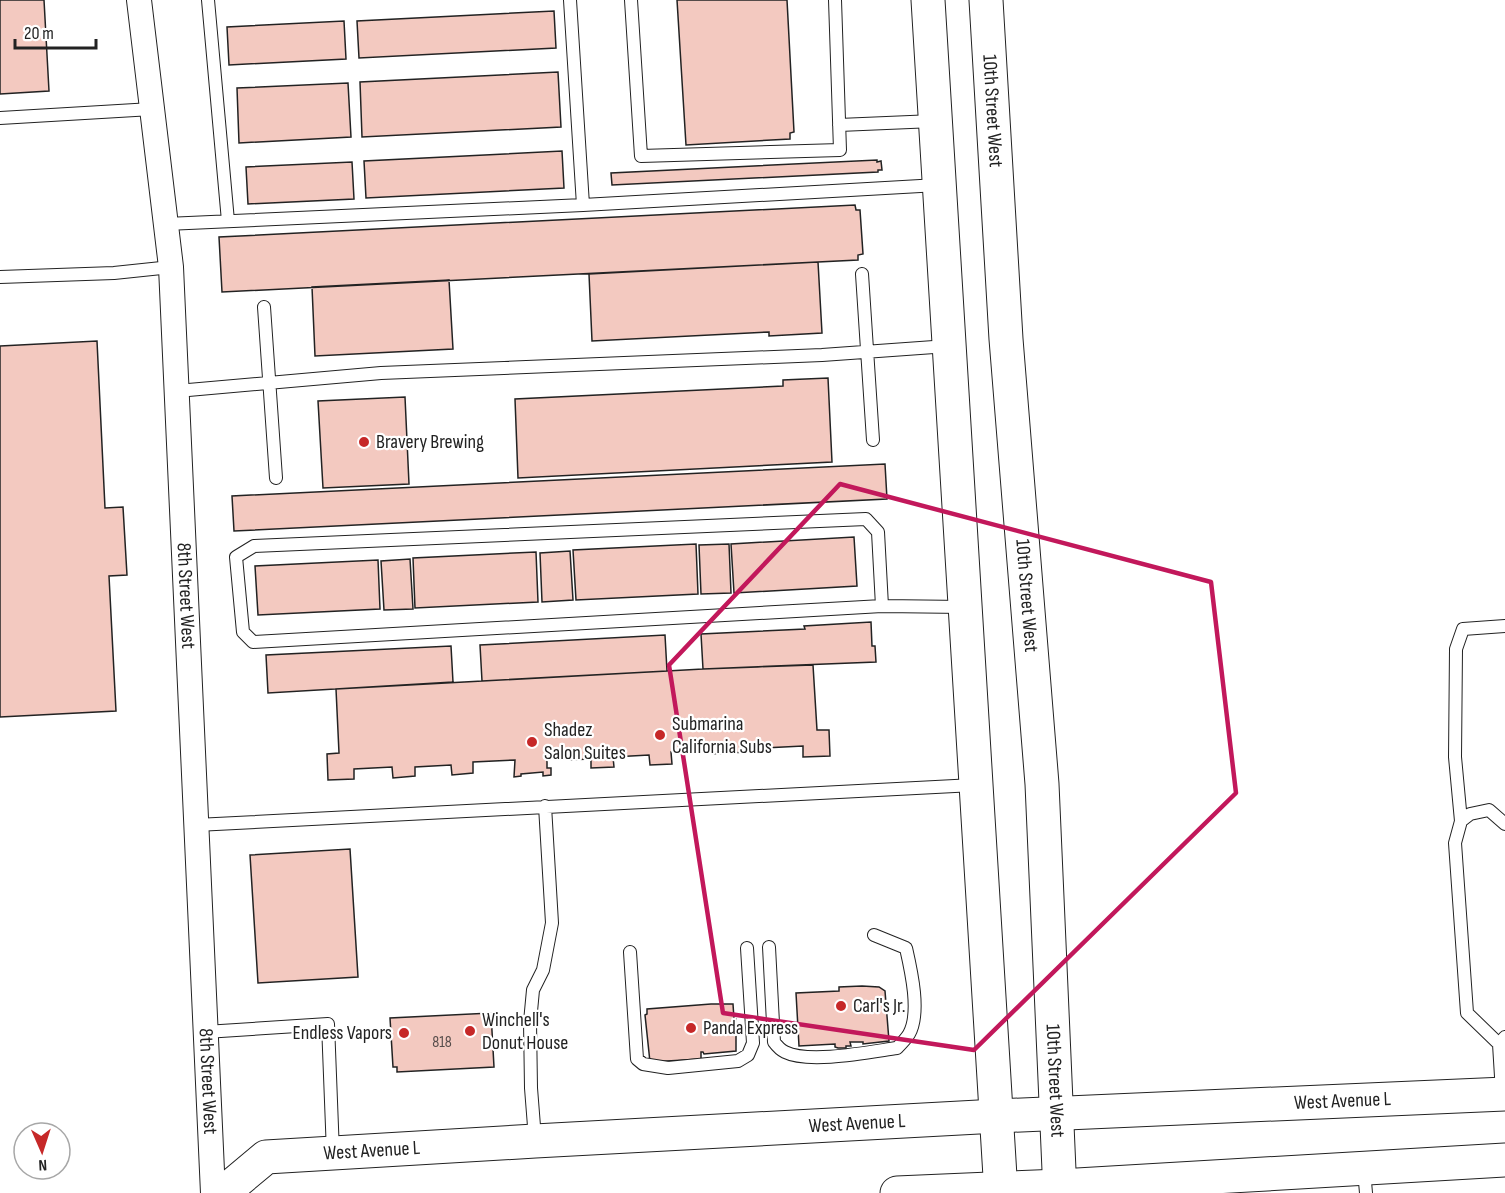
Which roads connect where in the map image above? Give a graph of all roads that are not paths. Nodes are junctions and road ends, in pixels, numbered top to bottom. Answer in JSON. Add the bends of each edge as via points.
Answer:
{"nodes":[{"id":1,"x":139,"y":0,"type":"edge"},
{"id":2,"x":208,"y":0,"type":"edge"},
{"id":3,"x":570,"y":0,"type":"edge"},
{"id":4,"x":631,"y":0,"type":"edge"},
{"id":5,"x":835,"y":0,"type":"edge"},
{"id":6,"x":928,"y":0,"type":"edge"},
{"id":7,"x":986,"y":0,"type":"edge"},
{"id":8,"x":152,"y":109,"type":"junction"},
{"id":9,"x":0,"y":117,"type":"edge"},
{"id":10,"x":936,"y":121,"type":"junction"},
{"id":11,"x":839,"y":125,"type":"junction"},
{"id":12,"x":939,"y":185,"type":"junction"},
{"id":13,"x":583,"y":205,"type":"junction"},
{"id":14,"x":228,"y":221,"type":"junction"},
{"id":15,"x":166,"y":224,"type":"junction"},
{"id":16,"x":171,"y":267,"type":"junction"},
{"id":17,"x":862,"y":274,"type":"dead end"},
{"id":18,"x":0,"y":277,"type":"edge"},
{"id":19,"x":264,"y":307,"type":"dead end"},
{"id":20,"x":949,"y":346,"type":"junction"},
{"id":21,"x":867,"y":352,"type":"junction"},
{"id":22,"x":270,"y":383,"type":"junction"},
{"id":23,"x":177,"y":391,"type":"junction"},
{"id":24,"x":873,"y":440,"type":"dead end"},
{"id":25,"x":276,"y":478,"type":"dead end"},
{"id":26,"x":882,"y":606,"type":"junction"},
{"id":27,"x":965,"y":607,"type":"junction"},
{"id":28,"x":1505,"y":626,"type":"edge"},
{"id":29,"x":976,"y":785,"type":"junction"},
{"id":30,"x":545,"y":806,"type":"junction"},
{"id":31,"x":1461,"y":821,"type":"junction"},
{"id":32,"x":1505,"y":824,"type":"edge"},
{"id":33,"x":196,"y":825,"type":"junction"},
{"id":34,"x":874,"y":935,"type":"dead end"},
{"id":35,"x":768,"y":947,"type":"dead end"},
{"id":36,"x":747,"y":948,"type":"dead end"},
{"id":37,"x":630,"y":952,"type":"dead end"},
{"id":38,"x":205,"y":1032,"type":"junction"},
{"id":39,"x":1502,"y":1041,"type":"edge"},
{"id":40,"x":1504,"y":1094,"type":"edge"},
{"id":41,"x":1057,"y":1115,"type":"junction"},
{"id":42,"x":997,"y":1116,"type":"junction"},
{"id":43,"x":535,"y":1141,"type":"junction"},
{"id":44,"x":333,"y":1154,"type":"junction"},
{"id":45,"x":1505,"y":1160,"type":"edge"},
{"id":46,"x":1365,"y":1181,"type":"edge"},
{"id":47,"x":1060,"y":1190,"type":"edge"},
{"id":48,"x":1001,"y":1191,"type":"edge"},
{"id":49,"x":213,"y":1193,"type":"edge"},
{"id":50,"x":223,"y":1193,"type":"edge"},
{"id":51,"x":897,"y":1193,"type":"edge"}],
"edges":[{"from":1,"to":8,"type":"street","name":"8th Street West"},
{"from":2,"to":14,"type":"lane"},
{"from":3,"to":13,"type":"lane"},
{"from":4,"to":11,"type":"lane","via":[[641,156],[840,150]]},
{"from":5,"to":11,"type":"lane"},
{"from":6,"to":10,"type":"main road"},
{"from":7,"to":41,"type":"main road","name":"10th Street West","via":[[1006,339],[1042,784]]},
{"from":8,"to":9,"type":"lane"},
{"from":8,"to":15,"type":"street","name":"8th Street West"},
{"from":10,"to":11,"type":"lane"},
{"from":10,"to":12,"type":"main road"},
{"from":12,"to":13,"type":"lane"},
{"from":12,"to":20,"type":"main road"},
{"from":13,"to":14,"type":"lane"},
{"from":14,"to":15,"type":"lane"},
{"from":15,"to":16,"type":"street","name":"8th Street West"},
{"from":16,"to":18,"type":"lane"},
{"from":16,"to":23,"type":"street","name":"8th Street West"},
{"from":17,"to":21,"type":"lane"},
{"from":19,"to":22,"type":"lane"},
{"from":20,"to":21,"type":"lane"},
{"from":20,"to":27,"type":"main road"},
{"from":21,"to":22,"type":"lane","via":[[381,373]]},
{"from":21,"to":24,"type":"lane"},
{"from":22,"to":23,"type":"lane"},
{"from":22,"to":25,"type":"lane"},
{"from":23,"to":33,"type":"street","name":"8th Street West"},
{"from":26,"to":26,"type":"lane","via":[[253,642],[243,632],[236,557],[254,546],[866,519],[878,532]]},
{"from":26,"to":27,"type":"lane"},
{"from":27,"to":29,"type":"main road"},
{"from":28,"to":31,"type":"lane","via":[[1463,629],[1456,649],[1455,757]]},
{"from":29,"to":30,"type":"lane"},
{"from":29,"to":42,"type":"main road"},
{"from":30,"to":33,"type":"lane"},
{"from":30,"to":43,"type":"lane","via":[[552,923],[543,970],[532,990]]},
{"from":31,"to":32,"type":"lane","via":[[1470,814],[1489,810]]},
{"from":31,"to":39,"type":"lane","via":[[1455,843],[1467,1013]]},
{"from":33,"to":38,"type":"street","name":"8th Street West"},
{"from":34,"to":35,"type":"lane","via":[[906,948],[915,1008],[910,1032],[897,1048],[846,1055],[800,1056],[783,1051],[774,1042]]},
{"from":36,"to":37,"type":"lane","via":[[753,1043],[748,1055],[738,1061],[668,1068],[643,1064],[637,1059]]},
{"from":38,"to":44,"type":"lane","via":[[328,1024]]},
{"from":38,"to":49,"type":"street","name":"8th Street West"},
{"from":39,"to":40,"type":"lane"},
{"from":40,"to":41,"type":"main road","name":"West Avenue L"},
{"from":41,"to":42,"type":"main road","name":"West Avenue L"},
{"from":41,"to":47,"type":"main road","name":"10th Street West"},
{"from":42,"to":43,"type":"main road","name":"West Avenue L"},
{"from":42,"to":48,"type":"main road"},
{"from":43,"to":44,"type":"main road","name":"West Avenue L"},
{"from":44,"to":50,"type":"main road","name":"West Avenue L","via":[[266,1157]]},
{"from":45,"to":46,"type":"main road"},
{"from":46,"to":47,"type":"main road"},
{"from":47,"to":48,"type":"main road"},
{"from":48,"to":51,"type":"main road"}]}
